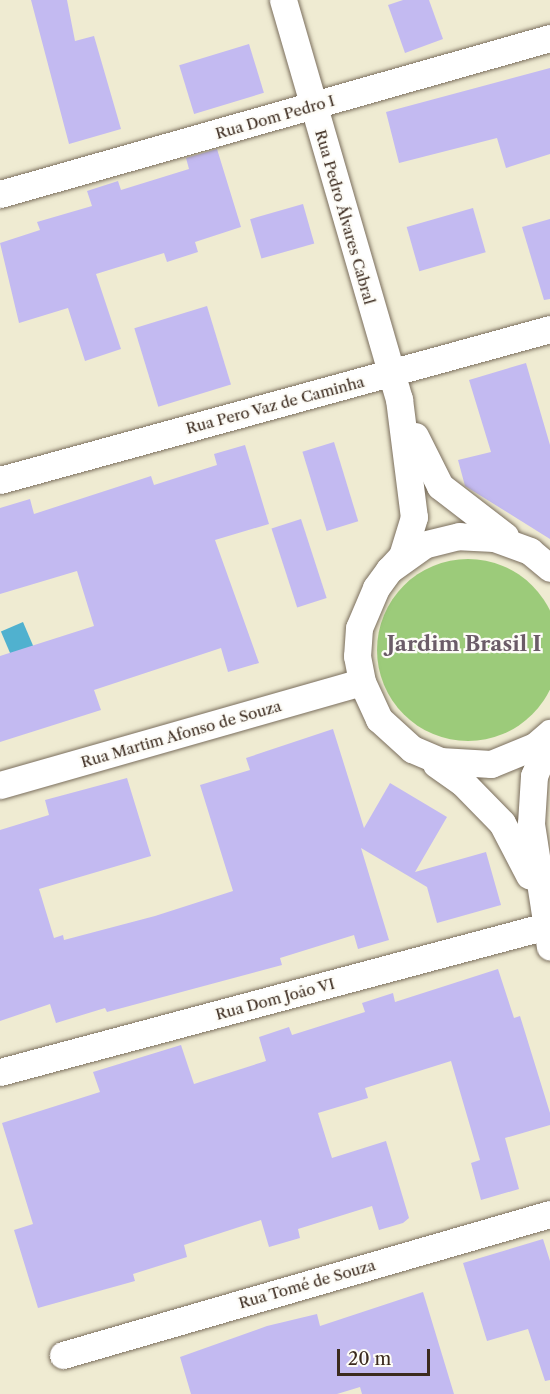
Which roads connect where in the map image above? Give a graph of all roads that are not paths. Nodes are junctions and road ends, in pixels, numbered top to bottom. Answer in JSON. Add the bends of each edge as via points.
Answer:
{"nodes":[{"id":1,"x":283,"y":0,"type":"edge"},
{"id":2,"x":550,"y":38,"type":"edge"},
{"id":3,"x":313,"y":107,"type":"junction"},
{"id":4,"x":0,"y":194,"type":"edge"},
{"id":5,"x":550,"y":329,"type":"edge"},
{"id":6,"x":392,"y":373,"type":"junction"},
{"id":7,"x":399,"y":399,"type":"junction"},
{"id":8,"x":0,"y":480,"type":"edge"},
{"id":9,"x":540,"y":560,"type":"edge"},
{"id":10,"x":389,"y":570,"type":"junction"},
{"id":11,"x":362,"y":682,"type":"junction"},
{"id":12,"x":550,"y":735,"type":"edge"},
{"id":13,"x":412,"y":749,"type":"junction"},
{"id":14,"x":0,"y":785,"type":"edge"},
{"id":15,"x":546,"y":926,"type":"edge"},
{"id":16,"x":0,"y":1072,"type":"edge"},
{"id":17,"x":550,"y":1214,"type":"edge"},
{"id":18,"x":63,"y":1355,"type":"dead end"}],
"edges":[{"from":1,"to":3,"type":"street","name":"Rua Pedro Álvares Cabral"},
{"from":2,"to":3,"type":"street","name":"Rua Dom Pedro I"},
{"from":3,"to":4,"type":"street","name":"Rua Dom Pedro I"},
{"from":3,"to":6,"type":"street","name":"Rua Pedro Álvares Cabral"},
{"from":5,"to":6,"type":"street","name":"Rua Pero Vaz de Caminha"},
{"from":6,"to":7,"type":"street","name":"Rua Pedro Álvares Cabral"},
{"from":6,"to":8,"type":"street","name":"Rua Pero Vaz de Caminha"},
{"from":7,"to":9,"type":"street","name":"Rua Pedro Álvares Cabral","via":[[440,486],[464,509]]},
{"from":7,"to":10,"type":"street","name":"Rua Pedro Álvares Cabral","via":[[414,517],[402,556]]},
{"from":9,"to":10,"type":"street","via":[[494,538],[459,536],[424,546]]},
{"from":10,"to":11,"type":"street","name":"Rua Pedro Álvares Cabral","via":[[359,628]]},
{"from":11,"to":13,"type":"street","via":[[379,719]]},
{"from":11,"to":14,"type":"street","name":"Rua Martim Afonso de Souza"},
{"from":12,"to":13,"type":"street","via":[[528,750],[491,764],[440,761]]},
{"from":12,"to":15,"type":"street","via":[[531,797]]},
{"from":13,"to":15,"type":"street","via":[[462,782],[502,823]]},
{"from":15,"to":16,"type":"street","name":"Rua Dom Joåo VI"},
{"from":17,"to":18,"type":"street","name":"Rua Tomé de Souza"}]}
